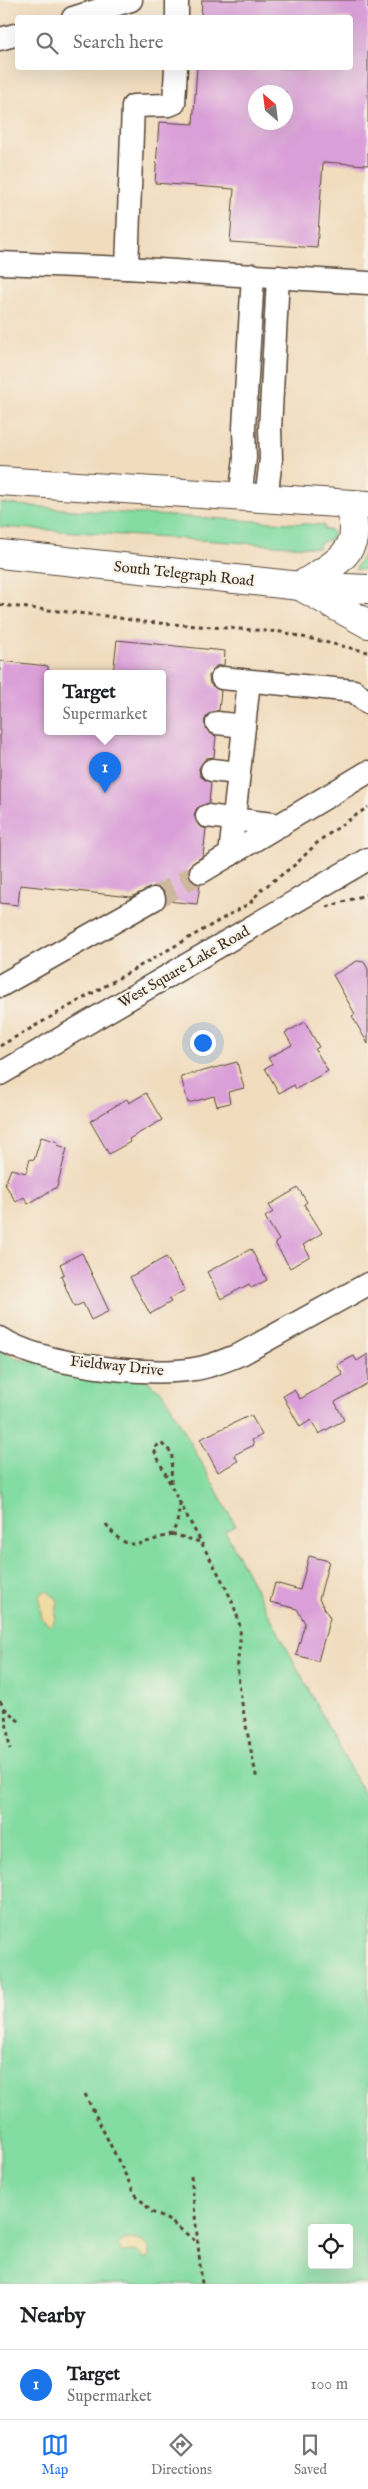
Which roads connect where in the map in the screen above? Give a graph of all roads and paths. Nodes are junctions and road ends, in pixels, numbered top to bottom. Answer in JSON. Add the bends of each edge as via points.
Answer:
{"nodes":[{"id":1,"x":131,"y":0,"type":"edge"},
{"id":2,"x":177,"y":0,"type":"edge"},
{"id":3,"x":83,"y":15,"type":"edge"},
{"id":4,"x":177,"y":15,"type":"edge"},
{"id":5,"x":15,"y":35,"type":"edge"},
{"id":6,"x":0,"y":39,"type":"edge"},
{"id":7,"x":176,"y":70,"type":"edge"},
{"id":8,"x":0,"y":263,"type":"edge"},
{"id":9,"x":127,"y":268,"type":"junction"},
{"id":10,"x":253,"y":275,"type":"junction"},
{"id":11,"x":278,"y":277,"type":"junction"},
{"id":12,"x":368,"y":283,"type":"edge"},
{"id":13,"x":249,"y":337,"type":"junction"},
{"id":14,"x":275,"y":338,"type":"junction"},
{"id":15,"x":244,"y":428,"type":"junction"},
{"id":16,"x":270,"y":429,"type":"junction"},
{"id":17,"x":0,"y":482,"type":"edge"},
{"id":18,"x":253,"y":498,"type":"junction"},
{"id":19,"x":358,"y":505,"type":"edge"},
{"id":20,"x":0,"y":554,"type":"edge"},
{"id":21,"x":300,"y":586,"type":"junction"},
{"id":22,"x":368,"y":589,"type":"edge"},
{"id":23,"x":0,"y":605,"type":"edge"},
{"id":24,"x":368,"y":624,"type":"edge"},
{"id":25,"x":368,"y":652,"type":"edge"},
{"id":26,"x":222,"y":678,"type":"dead end"},
{"id":27,"x":249,"y":681,"type":"junction"},
{"id":28,"x":368,"y":703,"type":"edge"},
{"id":29,"x":218,"y":723,"type":"dead end"},
{"id":30,"x":244,"y":726,"type":"junction"},
{"id":31,"x":212,"y":770,"type":"dead end"},
{"id":32,"x":368,"y":772,"type":"edge"},
{"id":33,"x":238,"y":773,"type":"junction"},
{"id":34,"x":368,"y":806,"type":"edge"},
{"id":35,"x":207,"y":816,"type":"dead end"},
{"id":36,"x":234,"y":819,"type":"junction"},
{"id":37,"x":281,"y":825,"type":"junction"},
{"id":38,"x":230,"y":855,"type":"junction"},
{"id":39,"x":368,"y":860,"type":"edge"},
{"id":40,"x":201,"y":872,"type":"tunnel mouth"},
{"id":41,"x":154,"y":899,"type":"tunnel mouth"},
{"id":42,"x":0,"y":986,"type":"edge"},
{"id":43,"x":0,"y":1046,"type":"edge"},
{"id":44,"x":0,"y":1074,"type":"edge"},
{"id":45,"x":368,"y":1284,"type":"edge"},
{"id":46,"x":0,"y":1338,"type":"edge"},
{"id":47,"x":171,"y":1482,"type":"junction"},
{"id":48,"x":180,"y":1503,"type":"junction"},
{"id":49,"x":106,"y":1524,"type":"dead end"},
{"id":50,"x":172,"y":1534,"type":"junction"},
{"id":51,"x":201,"y":1542,"type":"junction"},
{"id":52,"x":0,"y":1701,"type":"edge"},
{"id":53,"x":4,"y":1708,"type":"junction"},
{"id":54,"x":20,"y":1722,"type":"dead end"},
{"id":55,"x":10,"y":1749,"type":"dead end"},
{"id":56,"x":257,"y":1780,"type":"dead end"},
{"id":57,"x":85,"y":2094,"type":"dead end"},
{"id":58,"x":191,"y":2176,"type":"dead end"},
{"id":59,"x":198,"y":2242,"type":"junction"},
{"id":60,"x":202,"y":2284,"type":"edge"}],
"edges":[{"from":1,"to":3,"type":"street"},
{"from":2,"to":4,"type":"street"},
{"from":5,"to":6,"type":"street"},
{"from":7,"to":9,"type":"street","via":[[174,103],[133,106]]},
{"from":8,"to":9,"type":"street"},
{"from":9,"to":10,"type":"street"},
{"from":10,"to":11,"type":"street"},
{"from":10,"to":13,"type":"street"},
{"from":11,"to":12,"type":"street"},
{"from":11,"to":14,"type":"street"},
{"from":13,"to":14,"type":"street"},
{"from":13,"to":15,"type":"street"},
{"from":14,"to":16,"type":"street"},
{"from":15,"to":16,"type":"street"},
{"from":15,"to":18,"type":"street","via":[[245,458]]},
{"from":16,"to":18,"type":"street","via":[[271,459]]},
{"from":17,"to":18,"type":"highway"},
{"from":18,"to":19,"type":"highway"},
{"from":19,"to":21,"type":"highway","via":[[349,549],[339,560]]},
{"from":20,"to":21,"type":"highway","name":"South Telegraph Road"},
{"from":21,"to":22,"type":"highway","name":"South Telegraph Road"},
{"from":21,"to":24,"type":"highway"},
{"from":23,"to":25,"type":"path","via":[[144,622],[282,632]]},
{"from":26,"to":27,"type":"street"},
{"from":27,"to":28,"type":"street","via":[[354,691]]},
{"from":27,"to":30,"type":"street"},
{"from":29,"to":30,"type":"street"},
{"from":30,"to":33,"type":"street"},
{"from":31,"to":33,"type":"street"},
{"from":32,"to":37,"type":"street"},
{"from":33,"to":36,"type":"street"},
{"from":34,"to":43,"type":"path","via":[[320,840],[250,903]]},
{"from":35,"to":36,"type":"street"},
{"from":36,"to":37,"type":"street"},
{"from":36,"to":38,"type":"street"},
{"from":37,"to":38,"type":"street"},
{"from":38,"to":40,"type":"street"},
{"from":39,"to":44,"type":"street","name":"West Square Lake Road"},
{"from":41,"to":42,"type":"street"},
{"from":45,"to":46,"type":"street","name":"Fieldway Drive","via":[[241,1354],[193,1369],[145,1371],[61,1360],[35,1354]]},
{"from":47,"to":47,"type":"path","via":[[155,1452],[154,1448],[161,1443],[172,1453]]},
{"from":47,"to":48,"type":"path"},
{"from":48,"to":50,"type":"path"},
{"from":48,"to":51,"type":"path"},
{"from":49,"to":50,"type":"path","via":[[114,1536],[130,1544]]},
{"from":50,"to":51,"type":"path"},
{"from":51,"to":56,"type":"path","via":[[230,1594],[241,1632],[236,1656],[238,1675]]},
{"from":52,"to":53,"type":"path"},
{"from":53,"to":54,"type":"path"},
{"from":53,"to":55,"type":"path"},
{"from":57,"to":59,"type":"path","via":[[140,2200],[152,2212]]},
{"from":58,"to":59,"type":"path"},
{"from":59,"to":60,"type":"path"}]}
